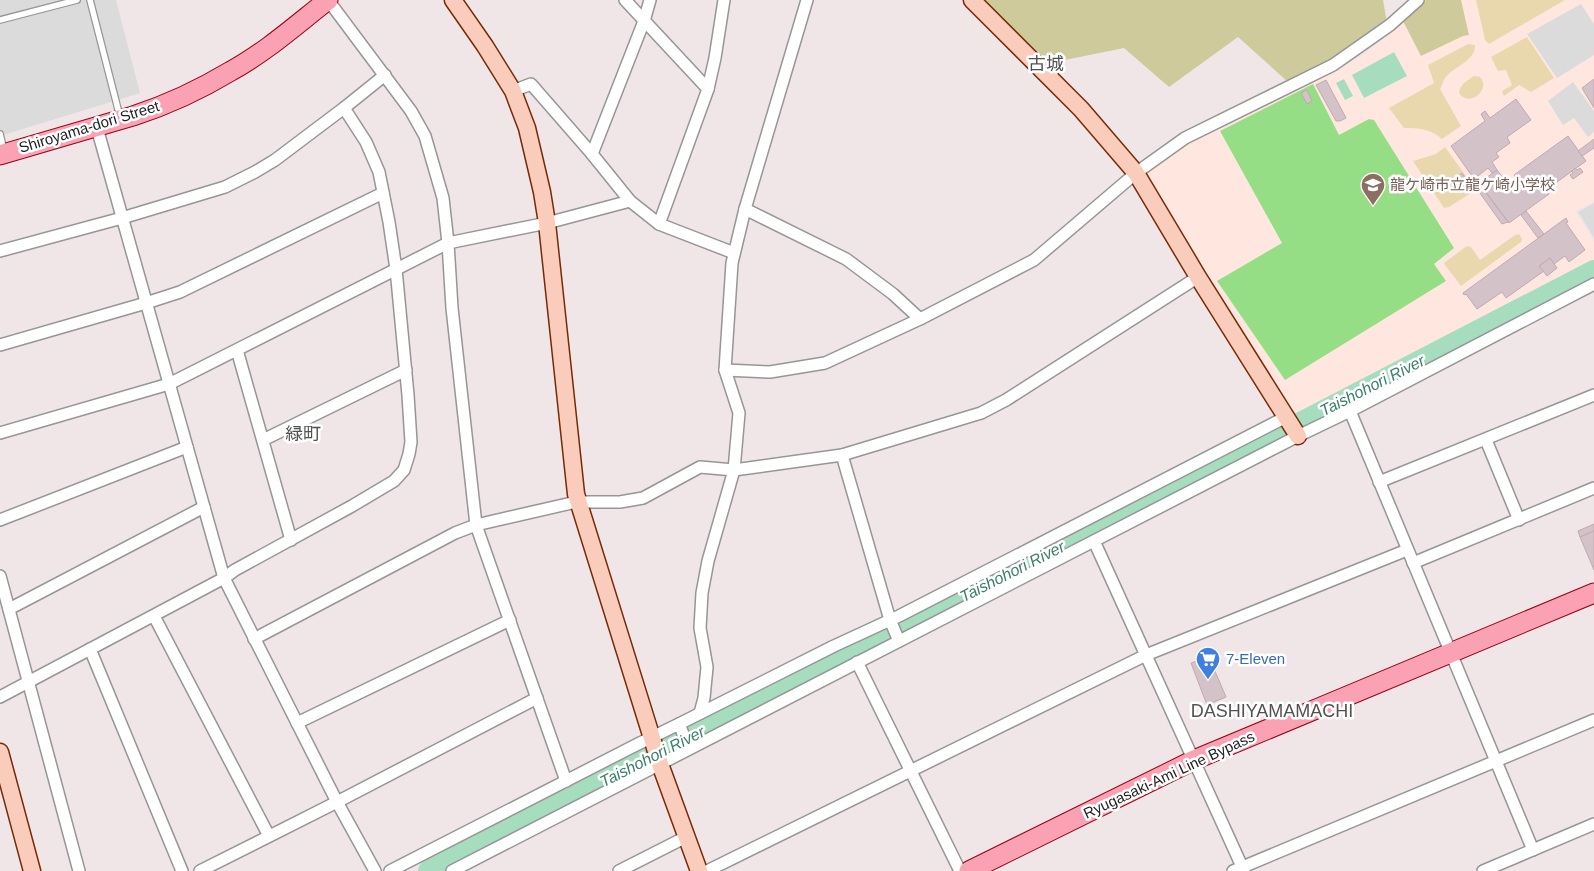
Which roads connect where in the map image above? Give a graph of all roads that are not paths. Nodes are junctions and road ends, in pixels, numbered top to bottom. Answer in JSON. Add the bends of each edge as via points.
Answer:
{"nodes":[{"id":1,"x":77,"y":0,"type":"edge"},
{"id":2,"x":90,"y":0,"type":"edge"},
{"id":3,"x":328,"y":0,"type":"edge"},
{"id":4,"x":453,"y":0,"type":"edge"},
{"id":5,"x":625,"y":0,"type":"edge"},
{"id":6,"x":650,"y":0,"type":"edge"},
{"id":7,"x":724,"y":0,"type":"edge"},
{"id":8,"x":806,"y":0,"type":"edge"},
{"id":9,"x":972,"y":0,"type":"edge"},
{"id":10,"x":1418,"y":0,"type":"edge"},
{"id":11,"x":0,"y":20,"type":"edge"},
{"id":12,"x":644,"y":21,"type":"junction"},
{"id":13,"x":385,"y":75,"type":"junction"},
{"id":14,"x":708,"y":89,"type":"junction"},
{"id":15,"x":512,"y":91,"type":"junction"},
{"id":16,"x":344,"y":108,"type":"junction"},
{"id":17,"x":121,"y":120,"type":"junction"},
{"id":18,"x":97,"y":128,"type":"junction"},
{"id":19,"x":0,"y":134,"type":"edge"},
{"id":20,"x":2,"y":154,"type":"edge"},
{"id":21,"x":592,"y":154,"type":"junction"},
{"id":22,"x":1136,"y":173,"type":"junction"},
{"id":23,"x":383,"y":193,"type":"junction"},
{"id":24,"x":630,"y":201,"type":"junction"},
{"id":25,"x":745,"y":209,"type":"junction"},
{"id":26,"x":122,"y":218,"type":"junction"},
{"id":27,"x":547,"y":223,"type":"junction"},
{"id":28,"x":659,"y":224,"type":"junction"},
{"id":29,"x":448,"y":243,"type":"junction"},
{"id":30,"x":0,"y":251,"type":"edge"},
{"id":31,"x":734,"y":253,"type":"junction"},
{"id":32,"x":396,"y":270,"type":"junction"},
{"id":33,"x":1198,"y":277,"type":"junction"},
{"id":34,"x":1594,"y":284,"type":"edge"},
{"id":35,"x":146,"y":303,"type":"junction"},
{"id":36,"x":920,"y":319,"type":"junction"},
{"id":37,"x":0,"y":345,"type":"edge"},
{"id":38,"x":238,"y":350,"type":"junction"},
{"id":39,"x":406,"y":370,"type":"junction"},
{"id":40,"x":725,"y":370,"type":"junction"},
{"id":41,"x":169,"y":384,"type":"junction"},
{"id":42,"x":1594,"y":395,"type":"edge"},
{"id":43,"x":1350,"y":411,"type":"junction"},
{"id":44,"x":1286,"y":416,"type":"junction"},
{"id":45,"x":0,"y":433,"type":"edge"},
{"id":46,"x":1298,"y":436,"type":"junction"},
{"id":47,"x":263,"y":440,"type":"junction"},
{"id":48,"x":1486,"y":440,"type":"junction"},
{"id":49,"x":187,"y":446,"type":"junction"},
{"id":50,"x":842,"y":455,"type":"junction"},
{"id":51,"x":734,"y":470,"type":"junction"},
{"id":52,"x":1379,"y":482,"type":"junction"},
{"id":53,"x":1594,"y":488,"type":"edge"},
{"id":54,"x":578,"y":502,"type":"junction"},
{"id":55,"x":204,"y":507,"type":"junction"},
{"id":56,"x":0,"y":520,"type":"edge"},
{"id":57,"x":1519,"y":520,"type":"junction"},
{"id":58,"x":476,"y":524,"type":"junction"},
{"id":59,"x":291,"y":540,"type":"junction"},
{"id":60,"x":1094,"y":541,"type":"junction"},
{"id":61,"x":1407,"y":550,"type":"junction"},
{"id":62,"x":1413,"y":563,"type":"junction"},
{"id":63,"x":0,"y":576,"type":"edge"},
{"id":64,"x":224,"y":578,"type":"junction"},
{"id":65,"x":1594,"y":593,"type":"edge"},
{"id":66,"x":9,"y":609,"type":"junction"},
{"id":67,"x":154,"y":616,"type":"junction"},
{"id":68,"x":510,"y":620,"type":"junction"},
{"id":69,"x":890,"y":622,"type":"junction"},
{"id":70,"x":254,"y":639,"type":"junction"},
{"id":71,"x":898,"y":639,"type":"junction"},
{"id":72,"x":90,"y":650,"type":"junction"},
{"id":73,"x":1450,"y":652,"type":"junction"},
{"id":74,"x":1146,"y":655,"type":"junction"},
{"id":75,"x":856,"y":662,"type":"junction"},
{"id":76,"x":28,"y":683,"type":"junction"},
{"id":77,"x":0,"y":697,"type":"edge"},
{"id":78,"x":537,"y":698,"type":"junction"},
{"id":79,"x":700,"y":713,"type":"junction"},
{"id":80,"x":1594,"y":720,"type":"edge"},
{"id":81,"x":297,"y":723,"type":"junction"},
{"id":82,"x":680,"y":726,"type":"junction"},
{"id":83,"x":652,"y":737,"type":"junction"},
{"id":84,"x":689,"y":748,"type":"junction"},
{"id":85,"x":0,"y":752,"type":"edge"},
{"id":86,"x":1194,"y":760,"type":"junction"},
{"id":87,"x":1496,"y":761,"type":"junction"},
{"id":88,"x":660,"y":764,"type":"junction"},
{"id":89,"x":910,"y":771,"type":"junction"},
{"id":90,"x":566,"y":781,"type":"junction"},
{"id":91,"x":337,"y":802,"type":"junction"},
{"id":92,"x":1594,"y":824,"type":"edge"},
{"id":93,"x":269,"y":836,"type":"junction"},
{"id":94,"x":686,"y":837,"type":"junction"},
{"id":95,"x":1533,"y":850,"type":"junction"},
{"id":96,"x":395,"y":870,"type":"edge"},
{"id":97,"x":1240,"y":870,"type":"edge"},
{"id":98,"x":32,"y":871,"type":"edge"},
{"id":99,"x":79,"y":871,"type":"edge"},
{"id":100,"x":182,"y":871,"type":"edge"},
{"id":101,"x":200,"y":871,"type":"edge"},
{"id":102,"x":375,"y":871,"type":"edge"},
{"id":103,"x":452,"y":871,"type":"edge"},
{"id":104,"x":619,"y":871,"type":"edge"},
{"id":105,"x":699,"y":871,"type":"edge"},
{"id":106,"x":707,"y":871,"type":"edge"},
{"id":107,"x":960,"y":871,"type":"edge"},
{"id":108,"x":969,"y":871,"type":"edge"},
{"id":109,"x":1483,"y":871,"type":"edge"}],
"edges":[{"from":1,"to":11,"type":"lane"},
{"from":2,"to":17,"type":"lane"},
{"from":3,"to":13,"type":"street"},
{"from":3,"to":17,"type":"main road","name":"Shiroyama-dori Street","via":[[232,71],[151,111]]},
{"from":4,"to":15,"type":"street"},
{"from":5,"to":12,"type":"street"},
{"from":6,"to":12,"type":"street"},
{"from":7,"to":14,"type":"street"},
{"from":8,"to":25,"type":"street"},
{"from":9,"to":22,"type":"street","via":[[1080,109]]},
{"from":10,"to":22,"type":"street","via":[[1390,25],[1333,65],[1185,138]]},
{"from":12,"to":14,"type":"street"},
{"from":12,"to":21,"type":"street"},
{"from":13,"to":16,"type":"street"},
{"from":13,"to":29,"type":"street","via":[[425,136],[442,198]]},
{"from":14,"to":28,"type":"street"},
{"from":15,"to":21,"type":"street","via":[[531,84]]},
{"from":15,"to":27,"type":"street","via":[[527,128]]},
{"from":16,"to":23,"type":"street","via":[[366,142],[379,172]]},
{"from":16,"to":26,"type":"street","via":[[275,160],[225,187]]},
{"from":17,"to":18,"type":"main road","name":"Shiroyama-dori Street"},
{"from":18,"to":20,"type":"main road","name":"Shiroyama-dori Street"},
{"from":18,"to":26,"type":"street"},
{"from":19,"to":20,"type":"lane"},
{"from":21,"to":24,"type":"street"},
{"from":22,"to":33,"type":"street"},
{"from":22,"to":36,"type":"street","via":[[1034,260]]},
{"from":23,"to":32,"type":"street"},
{"from":23,"to":35,"type":"street","via":[[180,292]]},
{"from":24,"to":27,"type":"street"},
{"from":24,"to":28,"type":"street"},
{"from":25,"to":31,"type":"street"},
{"from":25,"to":36,"type":"street","via":[[846,259]]},
{"from":26,"to":30,"type":"street"},
{"from":26,"to":35,"type":"street"},
{"from":27,"to":29,"type":"street"},
{"from":27,"to":54,"type":"street"},
{"from":28,"to":31,"type":"street"},
{"from":29,"to":32,"type":"street"},
{"from":29,"to":58,"type":"street"},
{"from":31,"to":40,"type":"street"},
{"from":32,"to":38,"type":"street"},
{"from":32,"to":39,"type":"street"},
{"from":33,"to":44,"type":"street"},
{"from":33,"to":50,"type":"street","via":[[981,413]]},
{"from":34,"to":43,"type":"street"},
{"from":35,"to":37,"type":"street"},
{"from":35,"to":41,"type":"street"},
{"from":36,"to":40,"type":"street","via":[[825,363],[770,372]]},
{"from":38,"to":41,"type":"street"},
{"from":38,"to":47,"type":"street"},
{"from":39,"to":47,"type":"street"},
{"from":39,"to":59,"type":"street","via":[[410,442],[404,470],[394,481]]},
{"from":40,"to":51,"type":"street","via":[[739,413]]},
{"from":41,"to":45,"type":"street"},
{"from":41,"to":49,"type":"street"},
{"from":42,"to":48,"type":"street"},
{"from":43,"to":46,"type":"street"},
{"from":43,"to":52,"type":"street"},
{"from":44,"to":46,"type":"street"},
{"from":44,"to":69,"type":"street"},
{"from":46,"to":60,"type":"street"},
{"from":47,"to":59,"type":"street"},
{"from":48,"to":52,"type":"street"},
{"from":48,"to":57,"type":"street"},
{"from":49,"to":55,"type":"street"},
{"from":49,"to":56,"type":"street"},
{"from":50,"to":51,"type":"street"},
{"from":50,"to":69,"type":"street"},
{"from":51,"to":54,"type":"street","via":[[700,467],[643,498],[620,502]]},
{"from":51,"to":79,"type":"street","via":[[702,592],[700,628],[706,667]]},
{"from":52,"to":61,"type":"street"},
{"from":53,"to":57,"type":"street"},
{"from":54,"to":58,"type":"street"},
{"from":54,"to":83,"type":"street"},
{"from":55,"to":64,"type":"street"},
{"from":55,"to":66,"type":"street"},
{"from":57,"to":62,"type":"street"},
{"from":58,"to":68,"type":"street"},
{"from":58,"to":70,"type":"street"},
{"from":59,"to":64,"type":"street"},
{"from":60,"to":71,"type":"street"},
{"from":60,"to":74,"type":"street"},
{"from":61,"to":62,"type":"street"},
{"from":61,"to":74,"type":"street"},
{"from":62,"to":73,"type":"street"},
{"from":63,"to":66,"type":"street"},
{"from":64,"to":67,"type":"street"},
{"from":64,"to":70,"type":"street"},
{"from":65,"to":73,"type":"main road","name":"Ryugasaki-Ami Line Bypass"},
{"from":66,"to":76,"type":"street"},
{"from":67,"to":72,"type":"street"},
{"from":67,"to":93,"type":"street"},
{"from":68,"to":78,"type":"street"},
{"from":68,"to":81,"type":"street"},
{"from":69,"to":71,"type":"street"},
{"from":69,"to":79,"type":"street","via":[[834,646]]},
{"from":70,"to":81,"type":"street"},
{"from":71,"to":75,"type":"street"},
{"from":72,"to":76,"type":"street"},
{"from":72,"to":100,"type":"street"},
{"from":73,"to":86,"type":"main road","name":"Ryugasaki-Ami Line Bypass"},
{"from":73,"to":87,"type":"street"},
{"from":74,"to":86,"type":"street"},
{"from":74,"to":89,"type":"street"},
{"from":75,"to":84,"type":"street"},
{"from":75,"to":89,"type":"street"},
{"from":76,"to":77,"type":"street"},
{"from":76,"to":99,"type":"street"},
{"from":78,"to":90,"type":"street"},
{"from":78,"to":91,"type":"street"},
{"from":79,"to":82,"type":"street"},
{"from":80,"to":87,"type":"street"},
{"from":81,"to":91,"type":"street"},
{"from":82,"to":83,"type":"street"},
{"from":82,"to":84,"type":"street"},
{"from":83,"to":88,"type":"street"},
{"from":83,"to":90,"type":"street"},
{"from":84,"to":88,"type":"street"},
{"from":85,"to":98,"type":"street"},
{"from":86,"to":97,"type":"street"},
{"from":86,"to":108,"type":"main road","name":"Ryugasaki-Ami Line Bypass"},
{"from":87,"to":95,"type":"street"},
{"from":87,"to":97,"type":"street"},
{"from":88,"to":94,"type":"street"},
{"from":88,"to":103,"type":"street"},
{"from":89,"to":106,"type":"street"},
{"from":89,"to":107,"type":"street"},
{"from":90,"to":96,"type":"street"},
{"from":91,"to":93,"type":"street"},
{"from":91,"to":102,"type":"street"},
{"from":92,"to":95,"type":"street"},
{"from":93,"to":101,"type":"street"},
{"from":94,"to":104,"type":"street"},
{"from":94,"to":105,"type":"street"},
{"from":95,"to":109,"type":"street"}]}
